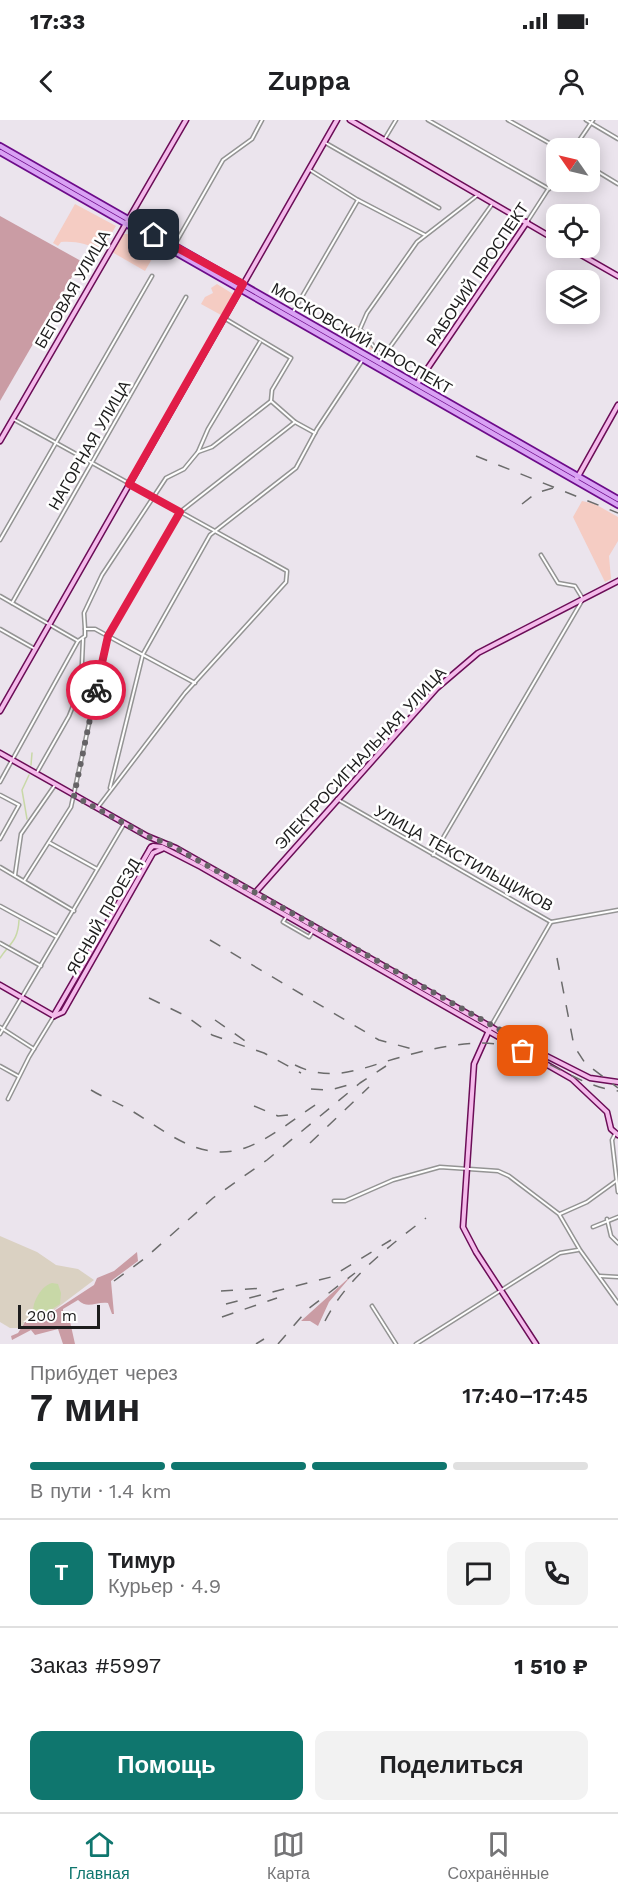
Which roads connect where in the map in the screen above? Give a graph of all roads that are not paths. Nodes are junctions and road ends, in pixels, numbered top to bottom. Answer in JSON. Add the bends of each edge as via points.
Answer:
{"nodes":[{"id":1,"x":186,"y":120,"type":"edge"},
{"id":2,"x":262,"y":120,"type":"edge"},
{"id":3,"x":338,"y":120,"type":"edge"},
{"id":4,"x":350,"y":120,"type":"edge"},
{"id":5,"x":396,"y":120,"type":"edge"},
{"id":6,"x":428,"y":120,"type":"edge"},
{"id":7,"x":508,"y":120,"type":"edge"},
{"id":8,"x":585,"y":120,"type":"edge"},
{"id":9,"x":592,"y":122,"type":"edge"},
{"id":10,"x":581,"y":138,"type":"edge"},
{"id":11,"x":618,"y":139,"type":"edge"},
{"id":12,"x":384,"y":140,"type":"junction"},
{"id":13,"x":546,"y":141,"type":"edge"},
{"id":14,"x":324,"y":142,"type":"junction"},
{"id":15,"x":0,"y":146,"type":"edge"},
{"id":16,"x":0,"y":152,"type":"edge"},
{"id":17,"x":309,"y":170,"type":"junction"},
{"id":18,"x":600,"y":173,"type":"edge"},
{"id":19,"x":618,"y":184,"type":"edge"},
{"id":20,"x":546,"y":187,"type":"edge"},
{"id":21,"x":547,"y":192,"type":"edge"},
{"id":22,"x":479,"y":194,"type":"junction"},
{"id":23,"x":358,"y":200,"type":"junction"},
{"id":24,"x":494,"y":203,"type":"junction"},
{"id":25,"x":439,"y":208,"type":"dead end"},
{"id":26,"x":126,"y":221,"type":"junction"},
{"id":27,"x":527,"y":222,"type":"junction"},
{"id":28,"x":546,"y":234,"type":"edge"},
{"id":29,"x":425,"y":235,"type":"junction"},
{"id":30,"x":174,"y":246,"type":"junction"},
{"id":31,"x":586,"y":258,"type":"edge"},
{"id":32,"x":152,"y":276,"type":"dead end"},
{"id":33,"x":618,"y":276,"type":"edge"},
{"id":34,"x":242,"y":286,"type":"junction"},
{"id":35,"x":186,"y":297,"type":"dead end"},
{"id":36,"x":293,"y":313,"type":"junction"},
{"id":37,"x":224,"y":318,"type":"junction"},
{"id":38,"x":260,"y":341,"type":"junction"},
{"id":39,"x":365,"y":357,"type":"junction"},
{"id":40,"x":381,"y":359,"type":"junction"},
{"id":41,"x":417,"y":384,"type":"junction"},
{"id":42,"x":271,"y":401,"type":"junction"},
{"id":43,"x":618,"y":405,"type":"edge"},
{"id":44,"x":12,"y":419,"type":"junction"},
{"id":45,"x":295,"y":422,"type":"junction"},
{"id":46,"x":315,"y":434,"type":"junction"},
{"id":47,"x":0,"y":441,"type":"edge"},
{"id":48,"x":55,"y":444,"type":"junction"},
{"id":49,"x":198,"y":452,"type":"junction"},
{"id":50,"x":92,"y":464,"type":"junction"},
{"id":51,"x":577,"y":478,"type":"junction"},
{"id":52,"x":129,"y":484,"type":"junction"},
{"id":53,"x":154,"y":497,"type":"junction"},
{"id":54,"x":618,"y":499,"type":"edge"},
{"id":55,"x":618,"y":505,"type":"edge"},
{"id":56,"x":180,"y":512,"type":"junction"},
{"id":57,"x":214,"y":531,"type":"junction"},
{"id":58,"x":0,"y":540,"type":"edge"},
{"id":59,"x":541,"y":555,"type":"dead end"},
{"id":60,"x":618,"y":581,"type":"edge"},
{"id":61,"x":0,"y":596,"type":"edge"},
{"id":62,"x":583,"y":599,"type":"junction"},
{"id":63,"x":12,"y":603,"type":"junction"},
{"id":64,"x":50,"y":624,"type":"junction"},
{"id":65,"x":0,"y":629,"type":"edge"},
{"id":66,"x":85,"y":629,"type":"junction"},
{"id":67,"x":108,"y":636,"type":"junction"},
{"id":68,"x":83,"y":639,"type":"junction"},
{"id":69,"x":78,"y":641,"type":"junction"},
{"id":70,"x":35,"y":649,"type":"junction"},
{"id":71,"x":142,"y":654,"type":"junction"},
{"id":72,"x":195,"y":683,"type":"junction"},
{"id":73,"x":1,"y":709,"type":"edge"},
{"id":74,"x":0,"y":753,"type":"edge"},
{"id":75,"x":12,"y":760,"type":"junction"},
{"id":76,"x":36,"y":774,"type":"junction"},
{"id":77,"x":0,"y":782,"type":"edge"},
{"id":78,"x":55,"y":785,"type":"junction"},
{"id":79,"x":110,"y":791,"type":"junction"},
{"id":80,"x":0,"y":795,"type":"edge"},
{"id":81,"x":74,"y":796,"type":"junction"},
{"id":82,"x":337,"y":800,"type":"junction"},
{"id":83,"x":97,"y":809,"type":"junction"},
{"id":84,"x":124,"y":824,"type":"junction"},
{"id":85,"x":151,"y":838,"type":"junction"},
{"id":86,"x":0,"y":839,"type":"edge"},
{"id":87,"x":50,"y":843,"type":"junction"},
{"id":88,"x":150,"y":849,"type":"junction"},
{"id":89,"x":166,"y":849,"type":"junction"},
{"id":90,"x":434,"y":855,"type":"junction"},
{"id":91,"x":0,"y":867,"type":"edge"},
{"id":92,"x":98,"y":870,"type":"junction"},
{"id":93,"x":15,"y":875,"type":"junction"},
{"id":94,"x":24,"y":881,"type":"junction"},
{"id":95,"x":254,"y":895,"type":"junction"},
{"id":96,"x":0,"y":906,"type":"edge"},
{"id":97,"x":618,"y":910,"type":"edge"},
{"id":98,"x":74,"y":911,"type":"junction"},
{"id":99,"x":551,"y":922,"type":"junction"},
{"id":100,"x":57,"y":937,"type":"junction"},
{"id":101,"x":0,"y":943,"type":"edge"},
{"id":102,"x":41,"y":966,"type":"junction"},
{"id":103,"x":0,"y":985,"type":"edge"},
{"id":104,"x":69,"y":989,"type":"junction"},
{"id":105,"x":22,"y":998,"type":"junction"},
{"id":106,"x":70,"y":999,"type":"junction"},
{"id":107,"x":54,"y":1016,"type":"junction"},
{"id":108,"x":491,"y":1026,"type":"junction"},
{"id":109,"x":2,"y":1028,"type":"edge"},
{"id":110,"x":488,"y":1031,"type":"junction"},
{"id":111,"x":0,"y":1034,"type":"edge"},
{"id":112,"x":527,"y":1045,"type":"junction"},
{"id":113,"x":34,"y":1049,"type":"junction"},
{"id":114,"x":523,"y":1052,"type":"junction"},
{"id":115,"x":0,"y":1066,"type":"edge"},
{"id":116,"x":18,"y":1076,"type":"junction"},
{"id":117,"x":618,"y":1083,"type":"edge"},
{"id":118,"x":8,"y":1099,"type":"dead end"},
{"id":119,"x":616,"y":1134,"type":"edge"},
{"id":120,"x":466,"y":1167,"type":"junction"},
{"id":121,"x":617,"y":1181,"type":"edge"},
{"id":122,"x":618,"y":1192,"type":"edge"},
{"id":123,"x":334,"y":1201,"type":"dead end"},
{"id":124,"x":559,"y":1214,"type":"junction"},
{"id":125,"x":618,"y":1217,"type":"edge"},
{"id":126,"x":607,"y":1219,"type":"junction"},
{"id":127,"x":593,"y":1227,"type":"dead end"},
{"id":128,"x":618,"y":1243,"type":"edge"},
{"id":129,"x":580,"y":1250,"type":"junction"},
{"id":130,"x":600,"y":1276,"type":"junction"},
{"id":131,"x":618,"y":1277,"type":"edge"},
{"id":132,"x":501,"y":1290,"type":"junction"},
{"id":133,"x":618,"y":1303,"type":"edge"},
{"id":134,"x":372,"y":1306,"type":"dead end"},
{"id":135,"x":396,"y":1344,"type":"edge"},
{"id":136,"x":416,"y":1344,"type":"edge"},
{"id":137,"x":536,"y":1344,"type":"edge"}],
"edges":[{"from":1,"to":26,"type":"street","name":"БЕГОВАЯ УЛИЦА"},
{"from":2,"to":30,"type":"street","via":[[252,139],[223,160]]},
{"from":3,"to":14,"type":"street"},
{"from":4,"to":12,"type":"street"},
{"from":5,"to":12,"type":"street"},
{"from":6,"to":20,"type":"street"},
{"from":7,"to":13,"type":"street"},
{"from":8,"to":9,"type":"street"},
{"from":9,"to":10,"type":"street"},
{"from":9,"to":11,"type":"street"},
{"from":12,"to":22,"type":"street"},
{"from":14,"to":17,"type":"street"},
{"from":14,"to":25,"type":"street"},
{"from":15,"to":26,"type":"main road","name":"МОСКОВСКИЙ ПРОСПЕКТ"},
{"from":16,"to":26,"type":"main road","name":"МОСКОВСКИЙ ПРОСПЕКТ"},
{"from":17,"to":23,"type":"street"},
{"from":17,"to":34,"type":"street"},
{"from":18,"to":19,"type":"street"},
{"from":21,"to":27,"type":"street","name":"РАБОЧИЙ ПРОСПЕКТ"},
{"from":22,"to":24,"type":"street"},
{"from":22,"to":29,"type":"street"},
{"from":23,"to":29,"type":"street"},
{"from":23,"to":36,"type":"street"},
{"from":24,"to":27,"type":"street"},
{"from":24,"to":40,"type":"street"},
{"from":26,"to":30,"type":"main road","name":"МОСКОВСКИЙ ПРОСПЕКТ"},
{"from":26,"to":34,"type":"main road","name":"МОСКОВСКИЙ ПРОСПЕКТ"},
{"from":26,"to":44,"type":"street","name":"БЕГОВАЯ УЛИЦА"},
{"from":27,"to":28,"type":"street"},
{"from":27,"to":41,"type":"street","name":"РАБОЧИЙ ПРОСПЕКТ"},
{"from":29,"to":40,"type":"street","via":[[361,325]]},
{"from":30,"to":34,"type":"main road","name":"МОСКОВСКИЙ ПРОСПЕКТ"},
{"from":31,"to":33,"type":"street"},
{"from":32,"to":48,"type":"street"},
{"from":34,"to":36,"type":"main road","name":"МОСКОВСКИЙ ПРОСПЕКТ"},
{"from":34,"to":37,"type":"street"},
{"from":34,"to":39,"type":"main road","name":"МОСКОВСКИЙ ПРОСПЕКТ"},
{"from":35,"to":50,"type":"street","name":"НАГОРНАЯ УЛИЦА"},
{"from":36,"to":39,"type":"main road","name":"МОСКОВСКИЙ ПРОСПЕКТ"},
{"from":37,"to":38,"type":"street"},
{"from":37,"to":52,"type":"street"},
{"from":38,"to":42,"type":"street","via":[[291,358],[272,390]]},
{"from":38,"to":49,"type":"street"},
{"from":39,"to":40,"type":"main road","name":"МОСКОВСКИЙ ПРОСПЕКТ"},
{"from":39,"to":46,"type":"street"},
{"from":39,"to":51,"type":"main road","name":"МОСКОВСКИЙ ПРОСПЕКТ"},
{"from":40,"to":41,"type":"main road","name":"МОСКОВСКИЙ ПРОСПЕКТ"},
{"from":41,"to":51,"type":"main road","name":"МОСКОВСКИЙ ПРОСПЕКТ"},
{"from":42,"to":45,"type":"street"},
{"from":42,"to":49,"type":"street","via":[[212,447]]},
{"from":43,"to":51,"type":"street"},
{"from":44,"to":47,"type":"street","name":"БЕГОВАЯ УЛИЦА"},
{"from":44,"to":48,"type":"street"},
{"from":45,"to":46,"type":"street"},
{"from":45,"to":56,"type":"street"},
{"from":46,"to":57,"type":"street","via":[[296,468]]},
{"from":48,"to":50,"type":"street"},
{"from":48,"to":58,"type":"street"},
{"from":49,"to":53,"type":"street","via":[[184,469],[166,478]]},
{"from":50,"to":52,"type":"street"},
{"from":50,"to":63,"type":"street","name":"НАГОРНАЯ УЛИЦА"},
{"from":51,"to":54,"type":"main road","name":"МОСКОВСКИЙ ПРОСПЕКТ"},
{"from":51,"to":55,"type":"main road","name":"МОСКОВСКИЙ ПРОСПЕКТ"},
{"from":52,"to":53,"type":"street"},
{"from":52,"to":64,"type":"street"},
{"from":53,"to":56,"type":"street"},
{"from":53,"to":66,"type":"street","via":[[90,597],[82,622]]},
{"from":56,"to":57,"type":"street"},
{"from":56,"to":67,"type":"street"},
{"from":57,"to":71,"type":"street"},
{"from":57,"to":72,"type":"street","via":[[287,571],[286,582]]},
{"from":59,"to":62,"type":"street","via":[[558,583],[575,586]]},
{"from":60,"to":62,"type":"street","name":"ЭЛЕКТРОСИГНАЛЬНАЯ УЛИЦА"},
{"from":61,"to":63,"type":"street"},
{"from":62,"to":82,"type":"street","name":"ЭЛЕКТРОСИГНАЛЬНАЯ УЛИЦА","via":[[478,653],[437,688]]},
{"from":62,"to":90,"type":"street"},
{"from":63,"to":64,"type":"street"},
{"from":64,"to":69,"type":"street"},
{"from":64,"to":70,"type":"street"},
{"from":65,"to":70,"type":"street"},
{"from":66,"to":67,"type":"street"},
{"from":66,"to":68,"type":"street"},
{"from":67,"to":71,"type":"street"},
{"from":67,"to":81,"type":"street"},
{"from":68,"to":69,"type":"street"},
{"from":68,"to":76,"type":"street","via":[[81,686]]},
{"from":69,"to":75,"type":"street"},
{"from":70,"to":73,"type":"street"},
{"from":71,"to":72,"type":"street"},
{"from":71,"to":79,"type":"street"},
{"from":72,"to":79,"type":"street"},
{"from":74,"to":75,"type":"street"},
{"from":75,"to":76,"type":"street"},
{"from":75,"to":77,"type":"street"},
{"from":76,"to":78,"type":"street"},
{"from":78,"to":81,"type":"street"},
{"from":78,"to":93,"type":"street","via":[[21,834]]},
{"from":79,"to":83,"type":"street"},
{"from":80,"to":86,"type":"street","via":[[19,806]]},
{"from":81,"to":83,"type":"street"},
{"from":81,"to":87,"type":"street"},
{"from":82,"to":90,"type":"street","name":"УЛИЦА ТЕКСТИЛЬЩИКОВ"},
{"from":82,"to":95,"type":"street","name":"ЭЛЕКТРОСИГНАЛЬНАЯ УЛИЦА"},
{"from":83,"to":84,"type":"street"},
{"from":84,"to":85,"type":"street"},
{"from":84,"to":92,"type":"street"},
{"from":85,"to":88,"type":"street","name":"ЯСНЫЙ ПРОЕЗД"},
{"from":85,"to":95,"type":"street","via":[[167,843]]},
{"from":87,"to":92,"type":"street"},
{"from":87,"to":94,"type":"street"},
{"from":88,"to":89,"type":"street","name":"ЯСНЫЙ ПРОЕЗД"},
{"from":88,"to":104,"type":"street","name":"ЯСНЫЙ ПРОЕЗД"},
{"from":89,"to":95,"type":"street"},
{"from":89,"to":106,"type":"street","name":"ЯСНЫЙ ПРОЕЗД","via":[[153,853]]},
{"from":90,"to":99,"type":"street","name":"УЛИЦА ТЕКСТИЛЬЩИКОВ"},
{"from":91,"to":93,"type":"street"},
{"from":92,"to":98,"type":"street"},
{"from":93,"to":94,"type":"street"},
{"from":94,"to":98,"type":"street"},
{"from":95,"to":108,"type":"street"},
{"from":95,"to":110,"type":"street"},
{"from":96,"to":100,"type":"street"},
{"from":97,"to":99,"type":"street","name":"УЛИЦА ТЕКСТИЛЬЩИКОВ"},
{"from":98,"to":100,"type":"street"},
{"from":99,"to":108,"type":"street"},
{"from":100,"to":102,"type":"street"},
{"from":101,"to":102,"type":"street"},
{"from":102,"to":105,"type":"street"},
{"from":103,"to":105,"type":"street"},
{"from":104,"to":106,"type":"street"},
{"from":104,"to":107,"type":"street","name":"ЯСНЫЙ ПРОЕЗД"},
{"from":105,"to":107,"type":"street"},
{"from":105,"to":109,"type":"street"},
{"from":106,"to":107,"type":"street","name":"ЯСНЫЙ ПРОЕЗД","via":[[63,1012]]},
{"from":107,"to":113,"type":"street","name":"ЯСНЫЙ ПРОЕЗД"},
{"from":108,"to":110,"type":"street"},
{"from":108,"to":112,"type":"street"},
{"from":109,"to":111,"type":"street"},
{"from":109,"to":113,"type":"street"},
{"from":110,"to":114,"type":"street"},
{"from":110,"to":120,"type":"street","via":[[474,1064]]},
{"from":112,"to":114,"type":"street"},
{"from":112,"to":117,"type":"street","via":[[590,1078]]},
{"from":113,"to":116,"type":"street","name":"ЯСНЫЙ ПРОЕЗД"},
{"from":114,"to":119,"type":"street","via":[[580,1085],[607,1112]]},
{"from":115,"to":116,"type":"street"},
{"from":116,"to":118,"type":"street","name":"ЯСНЫЙ ПРОЕЗД"},
{"from":119,"to":121,"type":"street","via":[[612,1140]]},
{"from":120,"to":123,"type":"street","via":[[440,1167],[393,1180],[355,1198]]},
{"from":120,"to":124,"type":"street","via":[[491,1169],[508,1176]]},
{"from":120,"to":132,"type":"street","via":[[464,1231]]},
{"from":121,"to":122,"type":"street"},
{"from":121,"to":124,"type":"street","via":[[587,1202]]},
{"from":124,"to":129,"type":"street"},
{"from":125,"to":126,"type":"street"},
{"from":126,"to":127,"type":"street"},
{"from":126,"to":128,"type":"street","via":[[611,1236]]},
{"from":129,"to":130,"type":"street"},
{"from":129,"to":132,"type":"street","via":[[560,1253]]},
{"from":130,"to":131,"type":"street"},
{"from":130,"to":133,"type":"street"},
{"from":132,"to":136,"type":"street"},
{"from":132,"to":137,"type":"street"},
{"from":134,"to":135,"type":"street"}]}
